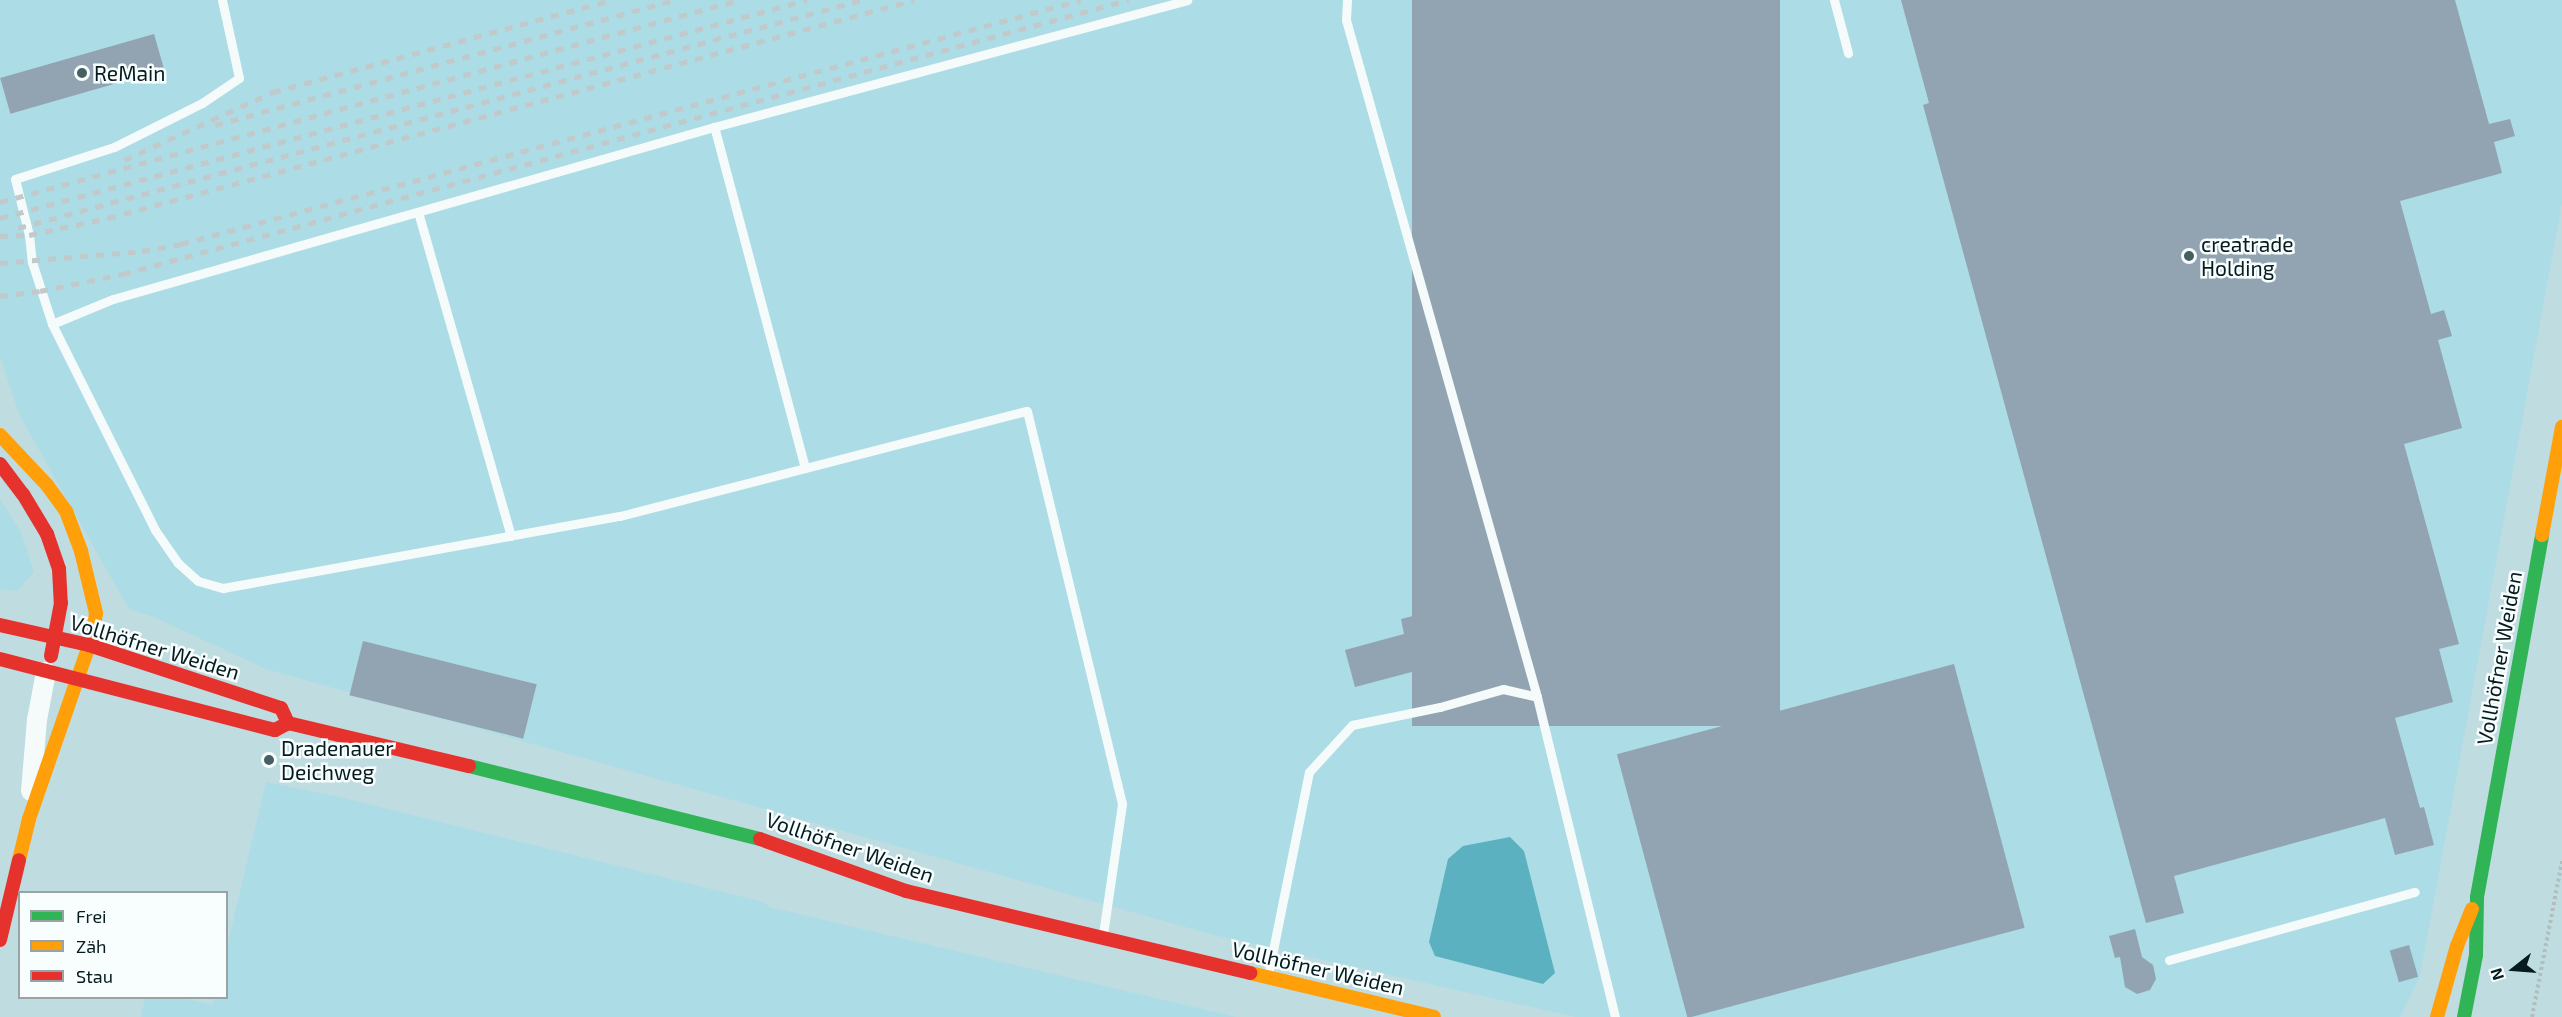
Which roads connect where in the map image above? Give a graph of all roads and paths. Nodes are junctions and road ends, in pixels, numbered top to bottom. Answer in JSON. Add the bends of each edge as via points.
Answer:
{"nodes":[{"id":1,"x":222,"y":0,"type":"edge"},
{"id":2,"x":1187,"y":0,"type":"edge"},
{"id":3,"x":1347,"y":0,"type":"edge"},
{"id":4,"x":1834,"y":0,"type":"edge"},
{"id":5,"x":1848,"y":53,"type":"dead end"},
{"id":6,"x":714,"y":127,"type":"junction"},
{"id":7,"x":418,"y":212,"type":"junction"},
{"id":8,"x":52,"y":324,"type":"junction"},
{"id":9,"x":2562,"y":427,"type":"edge"},
{"id":10,"x":0,"y":435,"type":"edge"},
{"id":11,"x":0,"y":464,"type":"edge"},
{"id":12,"x":805,"y":468,"type":"junction"},
{"id":13,"x":511,"y":536,"type":"junction"},
{"id":14,"x":0,"y":625,"type":"edge"},
{"id":15,"x":56,"y":639,"type":"junction"},
{"id":16,"x":89,"y":645,"type":"junction"},
{"id":17,"x":0,"y":659,"type":"edge"},
{"id":18,"x":46,"y":672,"type":"junction"},
{"id":19,"x":78,"y":680,"type":"junction"},
{"id":20,"x":1537,"y":697,"type":"junction"},
{"id":21,"x":288,"y":723,"type":"junction"},
{"id":22,"x":29,"y":819,"type":"junction"},
{"id":23,"x":2562,"y":861,"type":"edge"},
{"id":24,"x":2415,"y":892,"type":"dead end"},
{"id":25,"x":2477,"y":897,"type":"junction"},
{"id":26,"x":1102,"y":938,"type":"junction"},
{"id":27,"x":0,"y":940,"type":"edge"},
{"id":28,"x":2169,"y":960,"type":"dead end"},
{"id":29,"x":1267,"y":977,"type":"junction"},
{"id":30,"x":1434,"y":1017,"type":"edge"},
{"id":31,"x":1614,"y":1017,"type":"edge"},
{"id":32,"x":2438,"y":1017,"type":"edge"},
{"id":33,"x":2464,"y":1017,"type":"edge"},
{"id":34,"x":2532,"y":1017,"type":"edge"}],
"edges":[{"from":1,"to":8,"type":"lane","via":[[239,78],[202,103],[114,147],[15,178],[32,262]]},
{"from":2,"to":6,"type":"lane"},
{"from":3,"to":20,"type":"lane","via":[[1347,20]]},
{"from":4,"to":5,"type":"lane"},
{"from":6,"to":7,"type":"lane"},
{"from":6,"to":12,"type":"lane"},
{"from":7,"to":8,"type":"lane","via":[[112,299]]},
{"from":7,"to":13,"type":"lane"},
{"from":8,"to":13,"type":"lane","via":[[155,530],[178,563],[198,581],[223,588]]},
{"from":9,"to":25,"type":"main road","name":"Vollhöfner Weiden"},
{"from":10,"to":16,"type":"main road","via":[[47,485],[71,522],[94,596],[96,613]]},
{"from":11,"to":15,"type":"main road","via":[[23,494],[54,550],[61,603]]},
{"from":12,"to":13,"type":"lane","via":[[620,516]]},
{"from":12,"to":26,"type":"lane","via":[[1027,411],[1122,804]]},
{"from":14,"to":15,"type":"main road","name":"Vollhöfner Weiden"},
{"from":15,"to":16,"type":"main road","name":"Vollhöfner Weiden"},
{"from":15,"to":18,"type":"main road"},
{"from":16,"to":19,"type":"main road"},
{"from":16,"to":21,"type":"main road","name":"Vollhöfner Weiden","via":[[281,708]]},
{"from":17,"to":18,"type":"main road","name":"Vollhöfner Weiden"},
{"from":18,"to":19,"type":"main road","name":"Vollhöfner Weiden"},
{"from":18,"to":22,"type":"street","via":[[37,720]]},
{"from":19,"to":21,"type":"main road","name":"Vollhöfner Weiden","via":[[275,730]]},
{"from":19,"to":22,"type":"main road"},
{"from":20,"to":29,"type":"lane","via":[[1503,689],[1352,725],[1309,772]]},
{"from":20,"to":31,"type":"lane"},
{"from":21,"to":26,"type":"main road","name":"Vollhöfner Weiden","via":[[709,824],[785,847],[880,883]]},
{"from":22,"to":27,"type":"main road"},
{"from":23,"to":34,"type":"path"},
{"from":24,"to":28,"type":"lane"},
{"from":25,"to":32,"type":"main road","name":"Vollhöfner Weiden","via":[[2457,946]]},
{"from":25,"to":33,"type":"main road","name":"Vollhöfner Weiden","via":[[2476,955]]},
{"from":26,"to":29,"type":"main road","name":"Vollhöfner Weiden"},
{"from":29,"to":30,"type":"main road","name":"Vollhöfner Weiden"}]}
